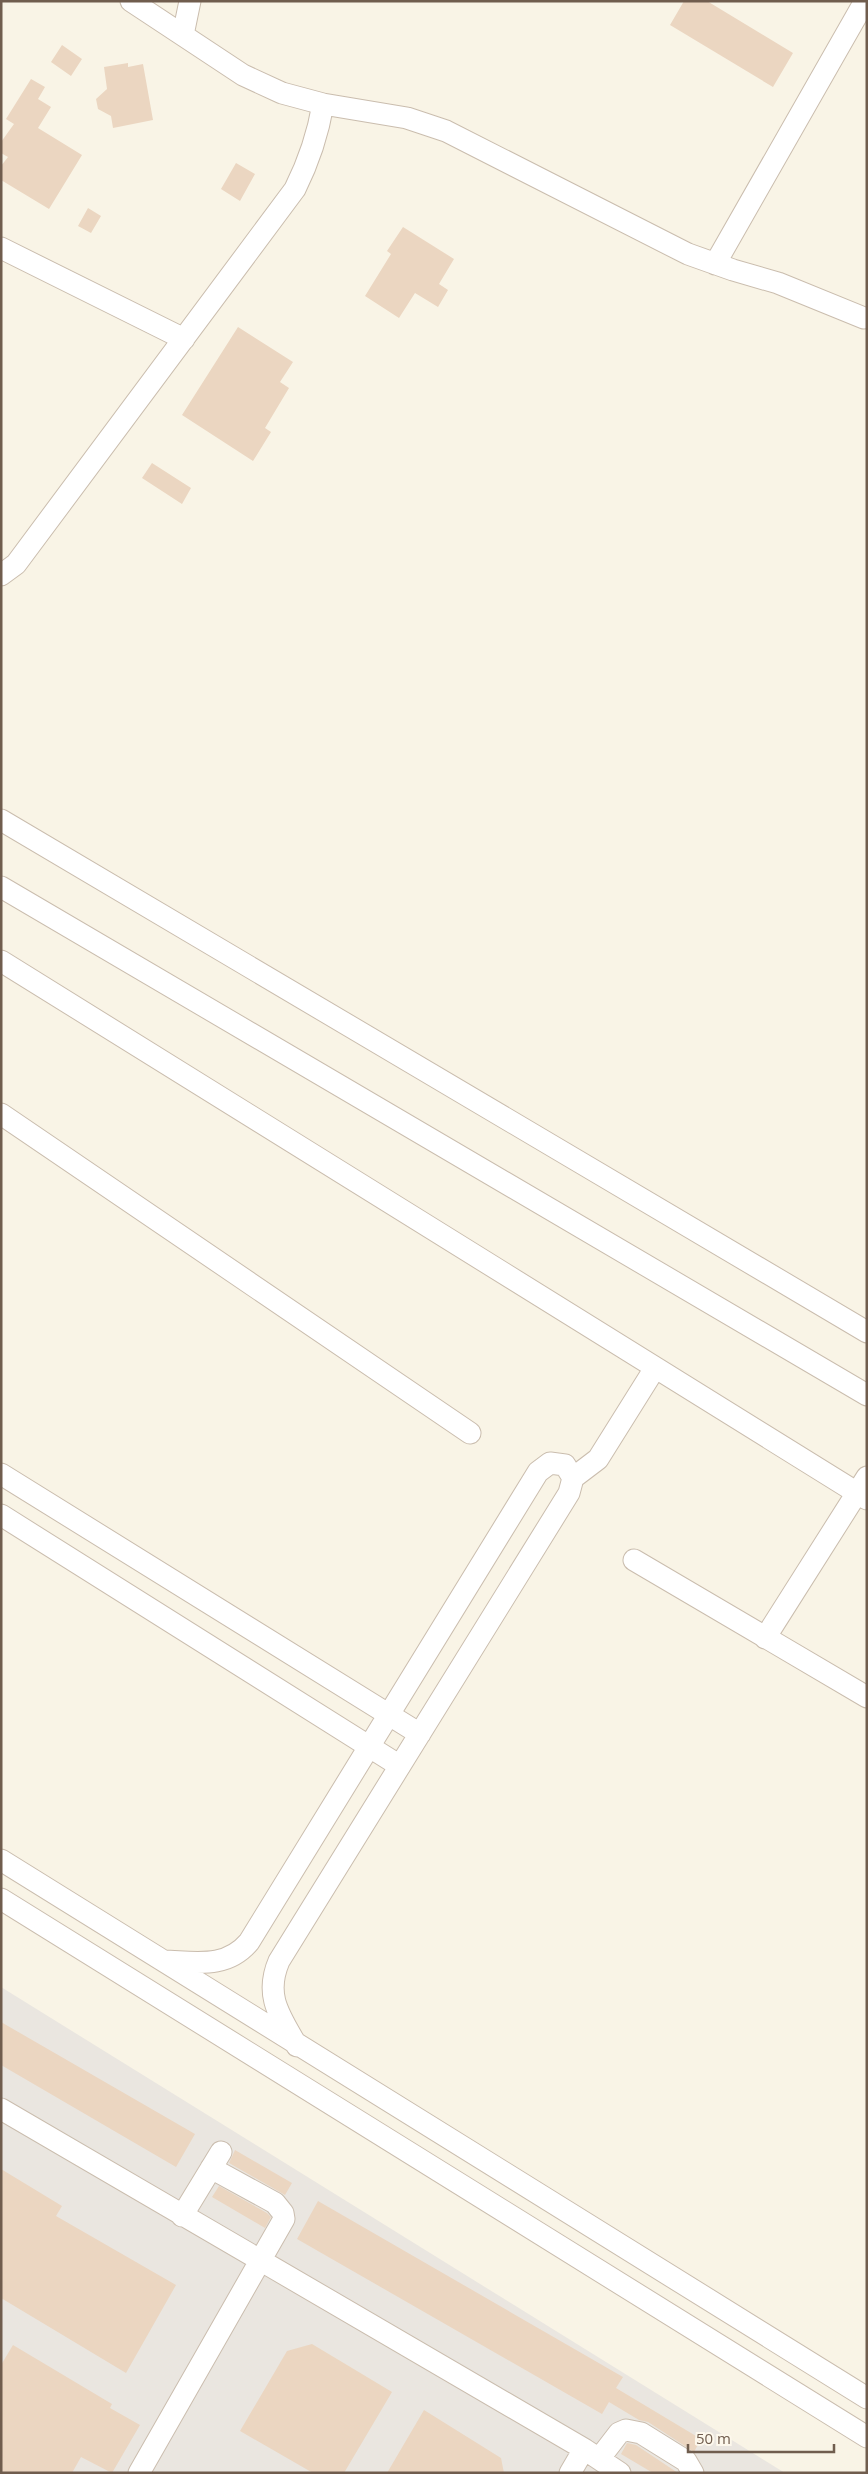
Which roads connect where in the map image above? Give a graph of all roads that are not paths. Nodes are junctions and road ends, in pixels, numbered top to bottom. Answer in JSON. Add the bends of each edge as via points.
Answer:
{"nodes":[{"id":1,"x":131,"y":1,"type":"edge"},
{"id":2,"x":190,"y":1,"type":"edge"},
{"id":3,"x":865,"y":1,"type":"edge"},
{"id":4,"x":183,"y":36,"type":"junction"},
{"id":5,"x":323,"y":104,"type":"junction"},
{"id":6,"x":1,"y":248,"type":"edge"},
{"id":7,"x":715,"y":264,"type":"junction"},
{"id":8,"x":864,"y":318,"type":"dead end"},
{"id":9,"x":184,"y":339,"type":"junction"},
{"id":10,"x":1,"y":575,"type":"edge"},
{"id":11,"x":1,"y":820,"type":"edge"},
{"id":12,"x":1,"y":887,"type":"edge"},
{"id":13,"x":1,"y":961,"type":"edge"},
{"id":14,"x":1,"y":1114,"type":"edge"},
{"id":15,"x":867,"y":1332,"type":"edge"},
{"id":16,"x":655,"y":1368,"type":"junction"},
{"id":17,"x":867,"y":1394,"type":"edge"},
{"id":18,"x":470,"y":1433,"type":"dead end"},
{"id":19,"x":1,"y":1474,"type":"edge"},
{"id":20,"x":573,"y":1478,"type":"junction"},
{"id":21,"x":863,"y":1489,"type":"edge"},
{"id":22,"x":1,"y":1516,"type":"edge"},
{"id":23,"x":634,"y":1560,"type":"dead end"},
{"id":24,"x":766,"y":1638,"type":"junction"},
{"id":25,"x":867,"y":1697,"type":"edge"},
{"id":26,"x":389,"y":1715,"type":"junction"},
{"id":27,"x":420,"y":1734,"type":"junction"},
{"id":28,"x":369,"y":1747,"type":"junction"},
{"id":29,"x":400,"y":1766,"type":"junction"},
{"id":30,"x":1,"y":1860,"type":"edge"},
{"id":31,"x":1,"y":1899,"type":"edge"},
{"id":32,"x":164,"y":1961,"type":"junction"},
{"id":33,"x":259,"y":2020,"type":"junction"},
{"id":34,"x":297,"y":2046,"type":"junction"},
{"id":35,"x":239,"y":2047,"type":"junction"},
{"id":36,"x":1,"y":2109,"type":"edge"},
{"id":37,"x":182,"y":2216,"type":"junction"},
{"id":38,"x":261,"y":2262,"type":"junction"},
{"id":39,"x":867,"y":2398,"type":"edge"},
{"id":40,"x":867,"y":2437,"type":"edge"},
{"id":41,"x":591,"y":2454,"type":"junction"},
{"id":42,"x":139,"y":2473,"type":"edge"},
{"id":43,"x":570,"y":2473,"type":"edge"},
{"id":44,"x":620,"y":2473,"type":"edge"},
{"id":45,"x":693,"y":2473,"type":"edge"}],
"edges":[{"from":1,"to":4,"type":"street"},
{"from":2,"to":4,"type":"street"},
{"from":3,"to":7,"type":"street"},
{"from":4,"to":5,"type":"street","via":[[243,75],[282,93]]},
{"from":5,"to":7,"type":"street","via":[[406,118],[446,131],[645,234]]},
{"from":5,"to":9,"type":"street","via":[[315,143],[295,189]]},
{"from":6,"to":9,"type":"street"},
{"from":7,"to":8,"type":"street","via":[[778,284]]},
{"from":9,"to":10,"type":"street","via":[[16,564]]},
{"from":11,"to":15,"type":"street"},
{"from":12,"to":17,"type":"street"},
{"from":13,"to":16,"type":"street"},
{"from":14,"to":18,"type":"street"},
{"from":16,"to":20,"type":"street","via":[[598,1459]]},
{"from":16,"to":21,"type":"street"},
{"from":19,"to":26,"type":"street"},
{"from":20,"to":26,"type":"street","via":[[565,1465],[557,1463],[550,1463],[538,1472]]},
{"from":20,"to":27,"type":"street","via":[[570,1493]]},
{"from":21,"to":24,"type":"street"},
{"from":22,"to":28,"type":"street"},
{"from":23,"to":24,"type":"street"},
{"from":24,"to":25,"type":"street"},
{"from":26,"to":27,"type":"street"},
{"from":26,"to":28,"type":"street"},
{"from":27,"to":29,"type":"street"},
{"from":28,"to":29,"type":"street"},
{"from":28,"to":32,"type":"street","via":[[240,1952],[217,1962]]},
{"from":29,"to":34,"type":"street","via":[[273,1974],[274,2001]]},
{"from":30,"to":32,"type":"street"},
{"from":31,"to":35,"type":"street"},
{"from":32,"to":33,"type":"street"},
{"from":33,"to":34,"type":"street"},
{"from":33,"to":35,"type":"street","via":[[243,2022],[237,2028],[234,2043]]},
{"from":34,"to":39,"type":"street"},
{"from":35,"to":40,"type":"street"},
{"from":36,"to":37,"type":"street"},
{"from":37,"to":38,"type":"street"},
{"from":37,"to":38,"type":"street","via":[[216,2160],[283,2213],[282,2225]]},
{"from":38,"to":41,"type":"street"},
{"from":38,"to":42,"type":"street"},
{"from":41,"to":43,"type":"street"},
{"from":41,"to":44,"type":"street"},
{"from":41,"to":45,"type":"street","via":[[620,2433],[634,2430],[686,2461]]}]}
